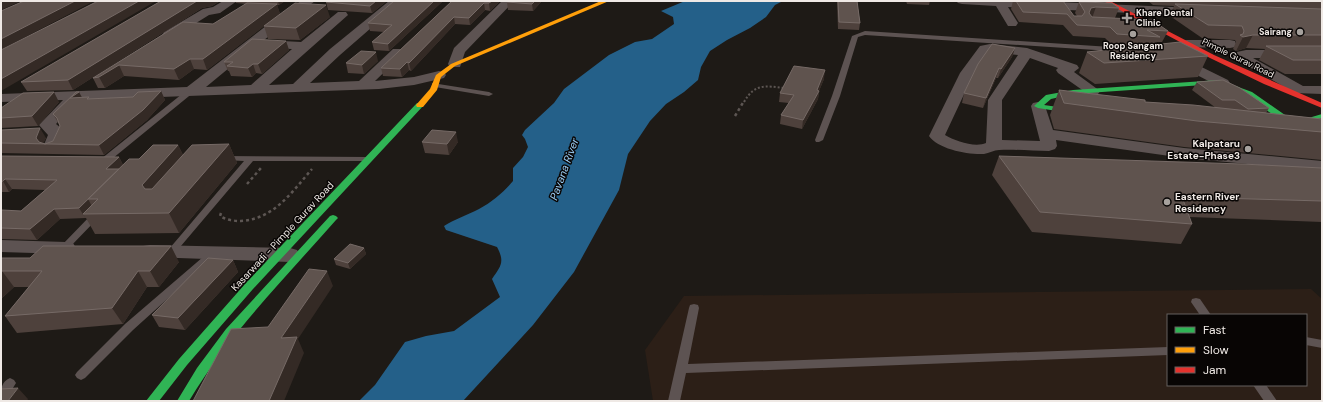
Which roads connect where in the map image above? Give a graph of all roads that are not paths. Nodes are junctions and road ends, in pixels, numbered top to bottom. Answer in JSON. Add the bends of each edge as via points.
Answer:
{"nodes":[{"id":1,"x":231,"y":1,"type":"edge"},
{"id":2,"x":309,"y":1,"type":"edge"},
{"id":3,"x":396,"y":1,"type":"edge"},
{"id":4,"x":508,"y":1,"type":"edge"},
{"id":5,"x":606,"y":1,"type":"edge"},
{"id":6,"x":962,"y":1,"type":"edge"},
{"id":7,"x":1106,"y":1,"type":"edge"},
{"id":8,"x":1000,"y":3,"type":"junction"},
{"id":9,"x":1064,"y":7,"type":"junction"},
{"id":10,"x":1121,"y":9,"type":"junction"},
{"id":11,"x":1205,"y":12,"type":"edge"},
{"id":12,"x":342,"y":15,"type":"dead end"},
{"id":13,"x":1071,"y":17,"type":"edge"},
{"id":14,"x":1012,"y":23,"type":"dead end"},
{"id":15,"x":1122,"y":24,"type":"edge"},
{"id":16,"x":1152,"y":26,"type":"junction"},
{"id":17,"x":159,"y":41,"type":"edge"},
{"id":18,"x":409,"y":42,"type":"edge"},
{"id":19,"x":252,"y":43,"type":"junction"},
{"id":20,"x":1230,"y":44,"type":"dead end"},
{"id":21,"x":304,"y":46,"type":"junction"},
{"id":22,"x":1189,"y":51,"type":"junction"},
{"id":23,"x":335,"y":52,"type":"junction"},
{"id":24,"x":1027,"y":52,"type":"junction"},
{"id":25,"x":349,"y":54,"type":"dead end"},
{"id":26,"x":1322,"y":54,"type":"edge"},
{"id":27,"x":1132,"y":55,"type":"joint"},
{"id":28,"x":1172,"y":55,"type":"joint"},
{"id":29,"x":378,"y":56,"type":"dead end"},
{"id":30,"x":393,"y":57,"type":"junction"},
{"id":31,"x":1117,"y":62,"type":"edge"},
{"id":32,"x":455,"y":64,"type":"junction"},
{"id":33,"x":1087,"y":66,"type":"dead end"},
{"id":34,"x":1072,"y":68,"type":"junction"},
{"id":35,"x":94,"y":83,"type":"edge"},
{"id":36,"x":1223,"y":83,"type":"junction"},
{"id":37,"x":436,"y":84,"type":"junction"},
{"id":38,"x":362,"y":86,"type":"junction"},
{"id":39,"x":297,"y":88,"type":"junction"},
{"id":40,"x":254,"y":90,"type":"junction"},
{"id":41,"x":1322,"y":90,"type":"edge"},
{"id":42,"x":1093,"y":91,"type":"junction"},
{"id":43,"x":24,"y":92,"type":"junction"},
{"id":44,"x":190,"y":92,"type":"junction"},
{"id":45,"x":489,"y":94,"type":"dead end"},
{"id":46,"x":75,"y":96,"type":"junction"},
{"id":47,"x":2,"y":98,"type":"edge"},
{"id":48,"x":1038,"y":106,"type":"junction"},
{"id":49,"x":1322,"y":106,"type":"edge"},
{"id":50,"x":1,"y":113,"type":"edge"},
{"id":51,"x":1088,"y":113,"type":"edge"},
{"id":52,"x":1322,"y":116,"type":"edge"},
{"id":53,"x":416,"y":123,"type":"dead end"},
{"id":54,"x":1294,"y":125,"type":"junction"},
{"id":55,"x":55,"y":131,"type":"junction"},
{"id":56,"x":31,"y":132,"type":"edge"},
{"id":57,"x":1302,"y":133,"type":"edge"},
{"id":58,"x":819,"y":140,"type":"dead end"},
{"id":59,"x":994,"y":145,"type":"junction"},
{"id":60,"x":1049,"y":145,"type":"junction"},
{"id":61,"x":49,"y":156,"type":"edge"},
{"id":62,"x":214,"y":158,"type":"edge"},
{"id":63,"x":251,"y":158,"type":"junction"},
{"id":64,"x":370,"y":159,"type":"junction"},
{"id":65,"x":96,"y":161,"type":"edge"},
{"id":66,"x":1322,"y":166,"type":"edge"},
{"id":67,"x":103,"y":208,"type":"edge"},
{"id":68,"x":340,"y":210,"type":"dead end"},
{"id":69,"x":1,"y":246,"type":"edge"},
{"id":70,"x":21,"y":246,"type":"junction"},
{"id":71,"x":64,"y":248,"type":"junction"},
{"id":72,"x":87,"y":249,"type":"edge"},
{"id":73,"x":133,"y":250,"type":"edge"},
{"id":74,"x":172,"y":251,"type":"junction"},
{"id":75,"x":213,"y":253,"type":"junction"},
{"id":76,"x":278,"y":255,"type":"junction"},
{"id":77,"x":299,"y":255,"type":"junction"},
{"id":78,"x":1,"y":264,"type":"edge"},
{"id":79,"x":1196,"y":302,"type":"dead end"},
{"id":80,"x":694,"y":308,"type":"dead end"},
{"id":81,"x":1205,"y":314,"type":"edge"},
{"id":82,"x":1307,"y":341,"type":"edge"},
{"id":83,"x":1322,"y":344,"type":"edge"},
{"id":84,"x":1167,"y":352,"type":"edge"},
{"id":85,"x":681,"y":369,"type":"junction"},
{"id":86,"x":81,"y":375,"type":"dead end"},
{"id":87,"x":10,"y":383,"type":"dead end"},
{"id":88,"x":1260,"y":386,"type":"edge"},
{"id":89,"x":1,"y":397,"type":"edge"},
{"id":90,"x":152,"y":401,"type":"edge"},
{"id":91,"x":183,"y":401,"type":"edge"},
{"id":92,"x":674,"y":401,"type":"edge"},
{"id":93,"x":1271,"y":401,"type":"edge"}],
"edges":[{"from":1,"to":17,"type":"street","via":[[216,11],[207,11]]},
{"from":2,"to":19,"type":"street"},
{"from":3,"to":23,"type":"street"},
{"from":4,"to":32,"type":"street","via":[[465,45]]},
{"from":5,"to":32,"type":"street","name":"Kasarwadi - Pimple Gurav Road"},
{"from":6,"to":8,"type":"street"},
{"from":7,"to":10,"type":"street","name":"Pimple Gurav Road"},
{"from":8,"to":9,"type":"street"},
{"from":8,"to":14,"type":"street"},
{"from":9,"to":10,"type":"street"},
{"from":9,"to":13,"type":"street"},
{"from":10,"to":11,"type":"street"},
{"from":10,"to":16,"type":"street","name":"Pimple Gurav Road"},
{"from":12,"to":21,"type":"street"},
{"from":15,"to":16,"type":"street"},
{"from":16,"to":22,"type":"street","name":"Pimple Gurav Road"},
{"from":18,"to":30,"type":"street"},
{"from":19,"to":21,"type":"street"},
{"from":19,"to":44,"type":"street"},
{"from":20,"to":22,"type":"street"},
{"from":21,"to":40,"type":"street"},
{"from":22,"to":28,"type":"lane"},
{"from":22,"to":49,"type":"street","name":"Pimple Gurav Road","via":[[1209,56]]},
{"from":23,"to":25,"type":"street"},
{"from":23,"to":39,"type":"street"},
{"from":24,"to":34,"type":"street"},
{"from":24,"to":59,"type":"street","via":[[995,100]]},
{"from":24,"to":59,"type":"street","via":[[985,49],[967,73],[937,136],[944,142],[954,145],[982,149]]},
{"from":26,"to":41,"type":"street","via":[[1246,54],[1242,57],[1296,88],[1305,91]]},
{"from":27,"to":31,"type":"street"},
{"from":27,"to":58,"type":"lane","via":[[873,34],[857,35]]},
{"from":28,"to":36,"type":"street"},
{"from":29,"to":30,"type":"street"},
{"from":30,"to":38,"type":"street"},
{"from":32,"to":37,"type":"street","name":"Kasarwadi - Pimple Gurav Road"},
{"from":33,"to":34,"type":"street"},
{"from":34,"to":42,"type":"street","via":[[1063,70]]},
{"from":35,"to":46,"type":"street"},
{"from":36,"to":42,"type":"street"},
{"from":36,"to":54,"type":"street","via":[[1259,100]]},
{"from":37,"to":38,"type":"street","via":[[407,82]]},
{"from":37,"to":45,"type":"lane"},
{"from":37,"to":53,"type":"street","via":[[436,99]]},
{"from":37,"to":64,"type":"street","name":"Kasarwadi - Pimple Gurav Road"},
{"from":38,"to":39,"type":"street"},
{"from":39,"to":40,"type":"street"},
{"from":40,"to":44,"type":"street"},
{"from":42,"to":48,"type":"street","via":[[1054,96],[1041,101]]},
{"from":43,"to":46,"type":"street"},
{"from":43,"to":47,"type":"street"},
{"from":43,"to":50,"type":"street"},
{"from":44,"to":46,"type":"street"},
{"from":44,"to":65,"type":"lane"},
{"from":46,"to":55,"type":"street","via":[[47,125]]},
{"from":48,"to":51,"type":"street"},
{"from":48,"to":60,"type":"street"},
{"from":52,"to":54,"type":"street"},
{"from":54,"to":57,"type":"street"},
{"from":55,"to":56,"type":"street"},
{"from":55,"to":61,"type":"street"},
{"from":59,"to":60,"type":"street"},
{"from":60,"to":66,"type":"street","via":[[1150,150],[1256,162]]},
{"from":62,"to":63,"type":"lane"},
{"from":63,"to":64,"type":"lane"},
{"from":63,"to":74,"type":"lane"},
{"from":64,"to":76,"type":"street","name":"Kasarwadi - Pimple Gurav Road"},
{"from":67,"to":71,"type":"lane"},
{"from":68,"to":77,"type":"street"},
{"from":69,"to":70,"type":"street"},
{"from":70,"to":71,"type":"street"},
{"from":70,"to":78,"type":"street"},
{"from":71,"to":72,"type":"street"},
{"from":73,"to":74,"type":"street"},
{"from":74,"to":75,"type":"street"},
{"from":75,"to":76,"type":"street"},
{"from":75,"to":86,"type":"lane","via":[[129,327]]},
{"from":76,"to":77,"type":"street"},
{"from":76,"to":90,"type":"street","name":"Kasarwadi - Pimple Gurav Road"},
{"from":77,"to":91,"type":"street","via":[[230,332],[201,371]]},
{"from":79,"to":81,"type":"lane"},
{"from":80,"to":85,"type":"lane"},
{"from":82,"to":83,"type":"lane"},
{"from":84,"to":85,"type":"lane"},
{"from":85,"to":92,"type":"lane"},
{"from":87,"to":89,"type":"lane"},
{"from":88,"to":93,"type":"lane"}]}
